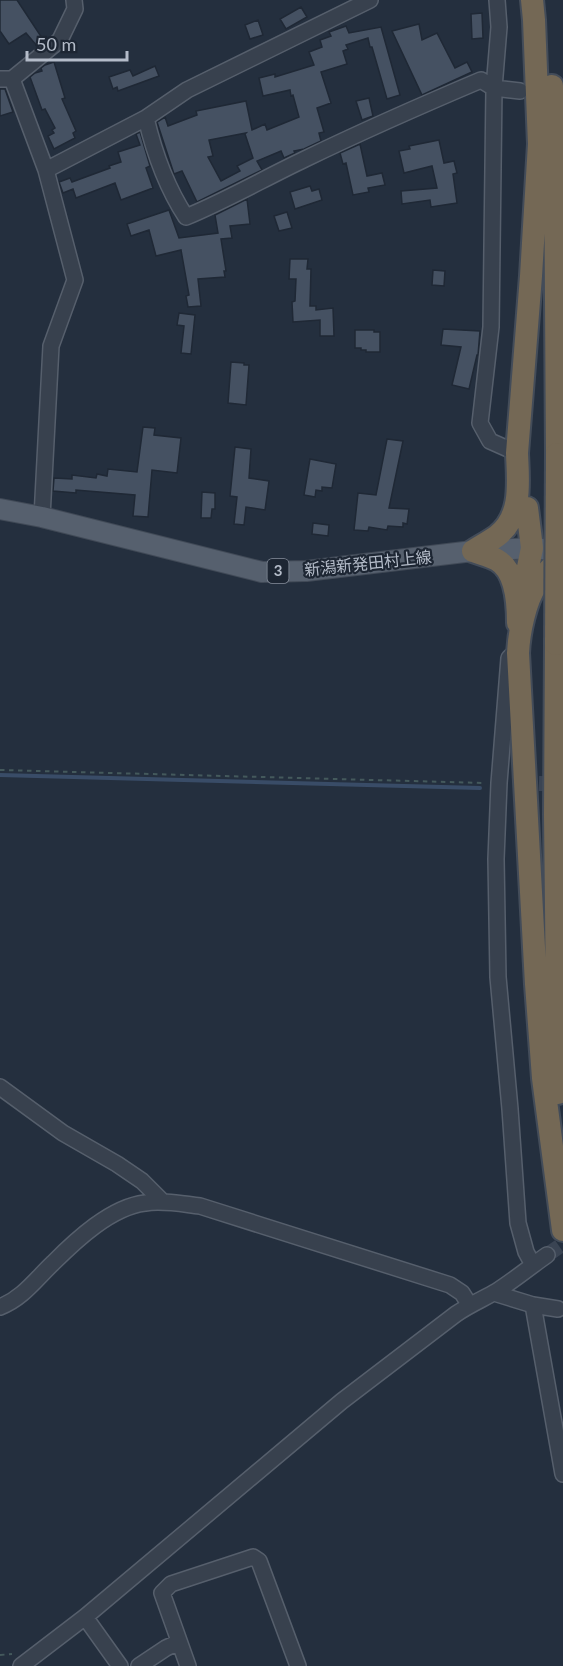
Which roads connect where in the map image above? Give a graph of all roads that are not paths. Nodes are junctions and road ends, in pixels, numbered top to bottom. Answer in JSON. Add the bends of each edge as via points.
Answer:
{"nodes":[{"id":1,"x":74,"y":0,"type":"edge"},
{"id":2,"x":370,"y":0,"type":"edge"},
{"id":3,"x":497,"y":0,"type":"edge"},
{"id":4,"x":531,"y":0,"type":"edge"},
{"id":5,"x":545,"y":0,"type":"edge"},
{"id":6,"x":6,"y":79,"type":"edge"},
{"id":7,"x":494,"y":88,"type":"junction"},
{"id":8,"x":520,"y":90,"type":"dead end"},
{"id":9,"x":147,"y":118,"type":"junction"},
{"id":10,"x":46,"y":170,"type":"junction"},
{"id":11,"x":517,"y":453,"type":"junction"},
{"id":12,"x":518,"y":478,"type":"junction"},
{"id":13,"x":527,"y":508,"type":"junction"},
{"id":14,"x":0,"y":509,"type":"edge"},
{"id":15,"x":42,"y":517,"type":"junction"},
{"id":16,"x":563,"y":546,"type":"edge"},
{"id":17,"x":532,"y":548,"type":"junction"},
{"id":18,"x":473,"y":551,"type":"junction"},
{"id":19,"x":563,"y":551,"type":"edge"},
{"id":20,"x":563,"y":556,"type":"edge"},
{"id":21,"x":518,"y":611,"type":"junction"},
{"id":22,"x":518,"y":646,"type":"junction"},
{"id":23,"x":500,"y":783,"type":"junction"},
{"id":24,"x":516,"y":783,"type":"tunnel mouth"},
{"id":25,"x":0,"y":1087,"type":"edge"},
{"id":26,"x":163,"y":1202,"type":"junction"},
{"id":27,"x":563,"y":1205,"type":"edge"},
{"id":28,"x":563,"y":1230,"type":"edge"},
{"id":29,"x":547,"y":1255,"type":"tunnel mouth"},
{"id":30,"x":533,"y":1265,"type":"junction"},
{"id":31,"x":494,"y":1293,"type":"junction"},
{"id":32,"x":469,"y":1304,"type":"junction"},
{"id":33,"x":533,"y":1305,"type":"junction"},
{"id":34,"x":0,"y":1307,"type":"edge"},
{"id":35,"x":558,"y":1309,"type":"dead end"},
{"id":36,"x":563,"y":1474,"type":"edge"},
{"id":37,"x":85,"y":1617,"type":"junction"},
{"id":38,"x":179,"y":1642,"type":"junction"},
{"id":39,"x":21,"y":1666,"type":"edge"},
{"id":40,"x":120,"y":1666,"type":"edge"},
{"id":41,"x":139,"y":1666,"type":"edge"},
{"id":42,"x":188,"y":1666,"type":"edge"},
{"id":43,"x":298,"y":1666,"type":"edge"}],
"edges":[{"from":1,"to":6,"type":"street","via":[[75,9],[60,40]]},
{"from":2,"to":9,"type":"street","via":[[187,90]]},
{"from":3,"to":7,"type":"street"},
{"from":4,"to":11,"type":"highway","via":[[539,144]]},
{"from":5,"to":27,"type":"highway","bridge":true,"via":[[555,146],[555,815]]},
{"from":6,"to":10,"type":"street"},
{"from":7,"to":8,"type":"street"},
{"from":7,"to":9,"type":"street","via":[[481,80],[376,125],[186,217],[164,173]]},
{"from":7,"to":11,"type":"street","via":[[490,327],[480,423],[490,441]]},
{"from":9,"to":10,"type":"street"},
{"from":10,"to":15,"type":"street","via":[[75,280],[51,346]]},
{"from":11,"to":12,"type":"highway"},
{"from":12,"to":13,"type":"highway"},
{"from":12,"to":18,"type":"highway","via":[[511,519],[498,535]]},
{"from":13,"to":16,"type":"highway"},
{"from":13,"to":17,"type":"highway"},
{"from":14,"to":15,"type":"main road","name":"新潟新発田村上線","number":"3"},
{"from":15,"to":18,"type":"main road","name":"新潟新発田村上線","number":"3","via":[[262,572],[306,571]]},
{"from":17,"to":18,"type":"main road","name":"新潟新発田村上線","number":"3"},
{"from":17,"to":19,"type":"main road","name":"新潟新発田村上線","number":"3"},
{"from":17,"to":21,"type":"highway"},
{"from":18,"to":21,"type":"highway","via":[[506,568],[515,587]]},
{"from":20,"to":22,"type":"highway","via":[[532,591]]},
{"from":21,"to":22,"type":"highway"},
{"from":22,"to":23,"type":"street","via":[[509,658]]},
{"from":22,"to":28,"type":"highway","via":[[543,1078]]},
{"from":23,"to":24,"type":"street"},
{"from":23,"to":30,"type":"street","via":[[496,859],[498,977],[518,1223]]},
{"from":25,"to":26,"type":"street","via":[[142,1181]]},
{"from":26,"to":32,"type":"street","via":[[200,1206],[450,1285]]},
{"from":26,"to":34,"type":"street","via":[[142,1203],[101,1220],[30,1287]]},
{"from":29,"to":30,"type":"street"},
{"from":30,"to":31,"type":"street"},
{"from":31,"to":32,"type":"street"},
{"from":31,"to":33,"type":"street"},
{"from":32,"to":37,"type":"street","via":[[342,1401]]},
{"from":33,"to":35,"type":"street"},
{"from":33,"to":36,"type":"street"},
{"from":37,"to":39,"type":"street"},
{"from":37,"to":40,"type":"street"},
{"from":38,"to":41,"type":"street"},
{"from":38,"to":42,"type":"street"},
{"from":38,"to":43,"type":"street","via":[[162,1593],[171,1584],[253,1557],[259,1561]]}]}
